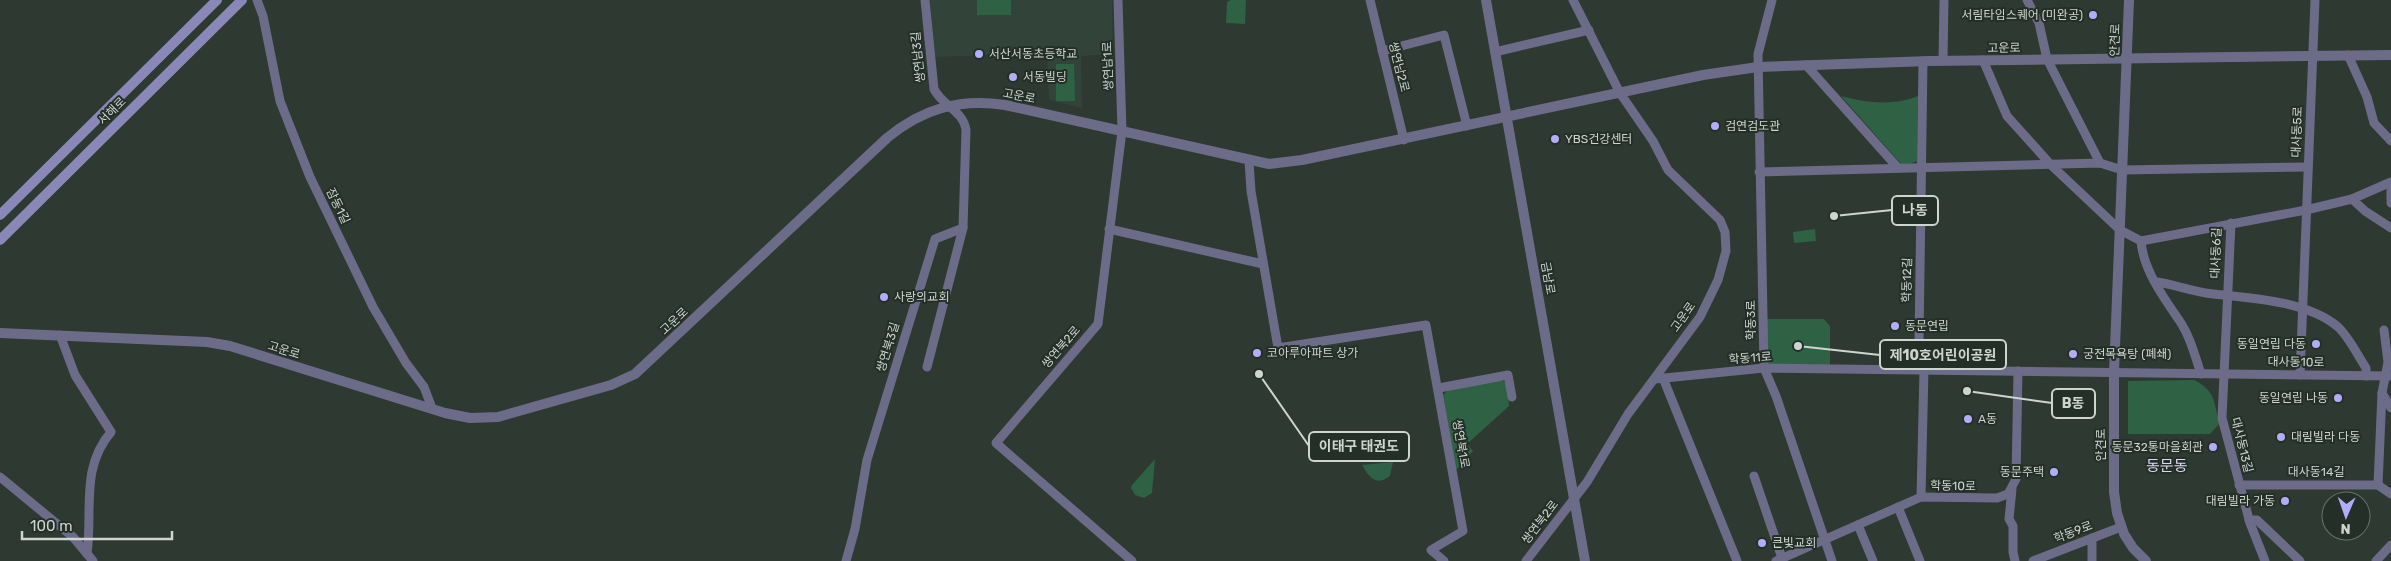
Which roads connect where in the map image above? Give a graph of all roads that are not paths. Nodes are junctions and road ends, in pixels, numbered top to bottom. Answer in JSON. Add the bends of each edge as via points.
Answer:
{"nodes":[{"id":1,"x":217,"y":0,"type":"edge"},
{"id":2,"x":242,"y":0,"type":"edge"},
{"id":3,"x":257,"y":0,"type":"edge"},
{"id":4,"x":926,"y":0,"type":"edge"},
{"id":5,"x":1118,"y":0,"type":"edge"},
{"id":6,"x":1370,"y":0,"type":"edge"},
{"id":7,"x":1486,"y":0,"type":"edge"},
{"id":8,"x":1572,"y":0,"type":"edge"},
{"id":9,"x":1772,"y":0,"type":"edge"},
{"id":10,"x":1944,"y":0,"type":"edge"},
{"id":11,"x":2027,"y":0,"type":"edge"},
{"id":12,"x":2129,"y":0,"type":"edge"},
{"id":13,"x":2315,"y":0,"type":"edge"},
{"id":14,"x":1589,"y":30,"type":"junction"},
{"id":15,"x":1382,"y":50,"type":"junction"},
{"id":16,"x":1496,"y":52,"type":"junction"},
{"id":17,"x":2348,"y":55,"type":"junction"},
{"id":18,"x":2391,"y":55,"type":"edge"},
{"id":19,"x":2312,"y":56,"type":"junction"},
{"id":20,"x":2127,"y":58,"type":"junction"},
{"id":21,"x":2047,"y":59,"type":"junction"},
{"id":22,"x":1983,"y":60,"type":"junction"},
{"id":23,"x":1943,"y":61,"type":"junction"},
{"id":24,"x":1923,"y":62,"type":"junction"},
{"id":25,"x":1806,"y":65,"type":"junction"},
{"id":26,"x":1758,"y":68,"type":"junction"},
{"id":27,"x":1620,"y":93,"type":"junction"},
{"id":28,"x":948,"y":105,"type":"junction"},
{"id":29,"x":1508,"y":118,"type":"junction"},
{"id":30,"x":1467,"y":126,"type":"junction"},
{"id":31,"x":1122,"y":131,"type":"junction"},
{"id":32,"x":1404,"y":140,"type":"junction"},
{"id":33,"x":2391,"y":141,"type":"edge"},
{"id":34,"x":1249,"y":161,"type":"junction"},
{"id":35,"x":2100,"y":164,"type":"junction"},
{"id":36,"x":2051,"y":165,"type":"junction"},
{"id":37,"x":2308,"y":167,"type":"junction"},
{"id":38,"x":1898,"y":168,"type":"junction"},
{"id":39,"x":1921,"y":168,"type":"junction"},
{"id":40,"x":2122,"y":170,"type":"junction"},
{"id":41,"x":1759,"y":172,"type":"junction"},
{"id":42,"x":2391,"y":182,"type":"edge"},
{"id":43,"x":2391,"y":188,"type":"edge"},
{"id":44,"x":2352,"y":199,"type":"junction"},
{"id":45,"x":2391,"y":203,"type":"edge"},
{"id":46,"x":2306,"y":210,"type":"junction"},
{"id":47,"x":0,"y":215,"type":"edge"},
{"id":48,"x":2231,"y":223,"type":"junction"},
{"id":49,"x":963,"y":228,"type":"junction"},
{"id":50,"x":2391,"y":228,"type":"edge"},
{"id":51,"x":1109,"y":229,"type":"junction"},
{"id":52,"x":2120,"y":230,"type":"junction"},
{"id":53,"x":0,"y":240,"type":"edge"},
{"id":54,"x":2141,"y":241,"type":"junction"},
{"id":55,"x":1263,"y":264,"type":"junction"},
{"id":56,"x":2157,"y":282,"type":"junction"},
{"id":57,"x":2227,"y":295,"type":"junction"},
{"id":58,"x":2302,"y":310,"type":"junction"},
{"id":59,"x":2384,"y":330,"type":"dead end"},
{"id":60,"x":0,"y":333,"type":"edge"},
{"id":61,"x":60,"y":335,"type":"junction"},
{"id":62,"x":928,"y":367,"type":"dead end"},
{"id":63,"x":1764,"y":368,"type":"junction"},
{"id":64,"x":1924,"y":370,"type":"junction"},
{"id":65,"x":2018,"y":371,"type":"junction"},
{"id":66,"x":2114,"y":372,"type":"junction"},
{"id":67,"x":2201,"y":374,"type":"junction"},
{"id":68,"x":2223,"y":374,"type":"junction"},
{"id":69,"x":2300,"y":375,"type":"junction"},
{"id":70,"x":2366,"y":376,"type":"junction"},
{"id":71,"x":2388,"y":376,"type":"edge"},
{"id":72,"x":1659,"y":379,"type":"junction"},
{"id":73,"x":1439,"y":388,"type":"junction"},
{"id":74,"x":2382,"y":393,"type":"junction"},
{"id":75,"x":1512,"y":397,"type":"dead end"},
{"id":76,"x":432,"y":408,"type":"junction"},
{"id":77,"x":2391,"y":408,"type":"edge"},
{"id":78,"x":1754,"y":476,"type":"dead end"},
{"id":79,"x":0,"y":477,"type":"edge"},
{"id":80,"x":2239,"y":485,"type":"junction"},
{"id":81,"x":2378,"y":485,"type":"junction"},
{"id":82,"x":2010,"y":492,"type":"junction"},
{"id":83,"x":2391,"y":494,"type":"edge"},
{"id":84,"x":1921,"y":498,"type":"junction"},
{"id":85,"x":1574,"y":499,"type":"junction"},
{"id":86,"x":1898,"y":507,"type":"junction"},
{"id":87,"x":2249,"y":520,"type":"junction"},
{"id":88,"x":1858,"y":524,"type":"junction"},
{"id":89,"x":2121,"y":527,"type":"junction"},
{"id":90,"x":2092,"y":538,"type":"junction"},
{"id":91,"x":1824,"y":539,"type":"junction"},
{"id":92,"x":2391,"y":545,"type":"edge"},
{"id":93,"x":90,"y":557,"type":"edge"},
{"id":94,"x":1779,"y":560,"type":"edge"},
{"id":95,"x":846,"y":561,"type":"edge"},
{"id":96,"x":1132,"y":561,"type":"edge"},
{"id":97,"x":1444,"y":561,"type":"edge"},
{"id":98,"x":1526,"y":561,"type":"edge"},
{"id":99,"x":1585,"y":561,"type":"edge"},
{"id":100,"x":1737,"y":561,"type":"edge"},
{"id":101,"x":1832,"y":561,"type":"edge"},
{"id":102,"x":1873,"y":561,"type":"edge"},
{"id":103,"x":1920,"y":561,"type":"edge"},
{"id":104,"x":2015,"y":561,"type":"edge"},
{"id":105,"x":2033,"y":561,"type":"edge"},
{"id":106,"x":2092,"y":561,"type":"edge"},
{"id":107,"x":2146,"y":561,"type":"edge"},
{"id":108,"x":2265,"y":561,"type":"edge"},
{"id":109,"x":2300,"y":561,"type":"edge"},
{"id":110,"x":2376,"y":561,"type":"edge"}],
"edges":[{"from":1,"to":47,"type":"main road","name":"서해로"},
{"from":2,"to":53,"type":"main road","name":"서해로"},
{"from":3,"to":76,"type":"street","name":"잠동1길","via":[[280,101],[310,177],[373,307],[424,387]]},
{"from":4,"to":28,"type":"street","name":"쌍연남3길","via":[[934,86],[938,96]]},
{"from":5,"to":31,"type":"street","name":"쌍연남1로"},
{"from":6,"to":15,"type":"street","name":"쌍연남2로"},
{"from":7,"to":16,"type":"street","name":"금남로"},
{"from":8,"to":14,"type":"street","name":"고운로"},
{"from":9,"to":26,"type":"street","name":"학동3로","via":[[1758,54]]},
{"from":10,"to":23,"type":"street"},
{"from":11,"to":21,"type":"street","via":[[2039,23]]},
{"from":12,"to":20,"type":"street","name":"안견로"},
{"from":13,"to":19,"type":"street","name":"대사동5로"},
{"from":14,"to":16,"type":"street"},
{"from":14,"to":27,"type":"street","name":"고운로"},
{"from":15,"to":30,"type":"street","via":[[1444,35]]},
{"from":15,"to":32,"type":"street","name":"쌍연남2로"},
{"from":16,"to":29,"type":"street","name":"금남로"},
{"from":17,"to":18,"type":"street","name":"고운로"},
{"from":17,"to":19,"type":"street","name":"고운로"},
{"from":17,"to":33,"type":"street","via":[[2374,123]]},
{"from":19,"to":20,"type":"street","name":"고운로"},
{"from":19,"to":37,"type":"street","name":"대사동5로"},
{"from":20,"to":21,"type":"street","name":"고운로"},
{"from":20,"to":40,"type":"street","name":"안견로"},
{"from":21,"to":22,"type":"street","name":"고운로"},
{"from":21,"to":35,"type":"street"},
{"from":22,"to":23,"type":"street","name":"고운로"},
{"from":22,"to":36,"type":"street","via":[[2008,116]]},
{"from":23,"to":24,"type":"street","name":"고운로"},
{"from":24,"to":25,"type":"street","name":"고운로"},
{"from":24,"to":39,"type":"street","name":"학동12길"},
{"from":25,"to":26,"type":"street","name":"고운로"},
{"from":25,"to":38,"type":"street"},
{"from":26,"to":27,"type":"street","name":"고운로","via":[[1703,75]]},
{"from":26,"to":41,"type":"street","name":"학동3로"},
{"from":27,"to":29,"type":"street","name":"고운로"},
{"from":27,"to":72,"type":"street","name":"고운로","via":[[1653,141],[1668,170],[1716,215],[1726,239],[1724,263],[1707,305]]},
{"from":28,"to":31,"type":"street","name":"고운로","via":[[972,102],[998,104]]},
{"from":28,"to":49,"type":"street","via":[[962,117],[967,134]]},
{"from":28,"to":76,"type":"street","name":"고운로","via":[[919,116],[887,138],[635,374],[601,388],[498,417],[470,418]]},
{"from":29,"to":30,"type":"street","name":"고운로"},
{"from":29,"to":85,"type":"street","name":"금남로"},
{"from":30,"to":32,"type":"street","name":"고운로"},
{"from":31,"to":34,"type":"street","name":"고운로"},
{"from":31,"to":51,"type":"street","name":"쌍연남1로"},
{"from":32,"to":34,"type":"street","name":"고운로","via":[[1286,163]]},
{"from":34,"to":55,"type":"street"},
{"from":35,"to":36,"type":"street"},
{"from":35,"to":40,"type":"street"},
{"from":36,"to":39,"type":"street"},
{"from":36,"to":52,"type":"street"},
{"from":37,"to":40,"type":"street"},
{"from":37,"to":46,"type":"street","name":"대사동5로"},
{"from":38,"to":39,"type":"street"},
{"from":38,"to":41,"type":"street"},
{"from":39,"to":64,"type":"street","name":"학동12길","via":[[1919,340]]},
{"from":40,"to":52,"type":"street","name":"안견로"},
{"from":41,"to":63,"type":"street","name":"학동3로"},
{"from":42,"to":44,"type":"street"},
{"from":43,"to":45,"type":"street"},
{"from":44,"to":46,"type":"street"},
{"from":44,"to":50,"type":"street"},
{"from":46,"to":48,"type":"street"},
{"from":46,"to":58,"type":"street","name":"대사동5로"},
{"from":48,"to":54,"type":"street","name":"대사동6길"},
{"from":48,"to":57,"type":"street","name":"대사동6길"},
{"from":49,"to":62,"type":"street"},
{"from":49,"to":95,"type":"street","name":"쌍연북3길","via":[[935,238],[867,460]]},
{"from":51,"to":55,"type":"street"},
{"from":51,"to":96,"type":"street","name":"쌍연북2로","via":[[1098,324],[996,443]]},
{"from":52,"to":54,"type":"street"},
{"from":52,"to":66,"type":"street","name":"안견로"},
{"from":54,"to":56,"type":"street","via":[[2142,257]]},
{"from":55,"to":73,"type":"street","name":"쌍연북1로","via":[[1278,348],[1426,325]]},
{"from":56,"to":57,"type":"street"},
{"from":56,"to":67,"type":"street","via":[[2167,305],[2180,320]]},
{"from":57,"to":58,"type":"street","via":[[2273,301]]},
{"from":57,"to":68,"type":"street","name":"대사동6길"},
{"from":58,"to":69,"type":"street","name":"대사동5로"},
{"from":58,"to":70,"type":"street","via":[[2341,330],[2366,368]]},
{"from":59,"to":71,"type":"street"},
{"from":60,"to":61,"type":"street","name":"고운로"},
{"from":61,"to":76,"type":"street","name":"고운로","via":[[218,344]]},
{"from":61,"to":93,"type":"street","via":[[75,375],[111,432],[99,446],[93,463]]},
{"from":63,"to":64,"type":"street","name":"학동11로"},
{"from":63,"to":72,"type":"street","name":"학동11로"},
{"from":63,"to":91,"type":"street","name":"학동3로"},
{"from":64,"to":65,"type":"street","name":"학동11로"},
{"from":64,"to":84,"type":"street","name":"학동12길"},
{"from":65,"to":66,"type":"street","name":"학동11로"},
{"from":65,"to":82,"type":"street","via":[[2016,477]]},
{"from":66,"to":67,"type":"street","name":"대사동10로"},
{"from":66,"to":89,"type":"street","name":"안견로","via":[[2114,492]]},
{"from":67,"to":68,"type":"street","name":"대사동10로"},
{"from":68,"to":69,"type":"street","name":"대사동10로"},
{"from":68,"to":80,"type":"street","name":"대사동13길","via":[[2222,418]]},
{"from":69,"to":70,"type":"street","name":"대사동10로"},
{"from":70,"to":71,"type":"street","name":"대사동10로"},
{"from":71,"to":74,"type":"street"},
{"from":72,"to":85,"type":"street","via":[[1628,414]]},
{"from":72,"to":100,"type":"street"},
{"from":73,"to":75,"type":"street","via":[[1508,375]]},
{"from":73,"to":97,"type":"street","name":"쌍연북1로","via":[[1463,531],[1431,550]]},
{"from":74,"to":77,"type":"street"},
{"from":74,"to":81,"type":"street"},
{"from":78,"to":94,"type":"street","name":"학동10로"},
{"from":79,"to":93,"type":"street","via":[[73,537]]},
{"from":80,"to":81,"type":"street","name":"대사동14길"},
{"from":80,"to":87,"type":"street","name":"대사동13길"},
{"from":81,"to":83,"type":"street"},
{"from":82,"to":84,"type":"street","name":"학동10로","via":[[1995,499]]},
{"from":82,"to":104,"type":"street","via":[[2009,517],[2013,526]]},
{"from":84,"to":86,"type":"street","name":"학동10로"},
{"from":85,"to":98,"type":"street","name":"쌍연북2로"},
{"from":85,"to":99,"type":"street","name":"금남로"},
{"from":86,"to":88,"type":"street","name":"학동10로"},
{"from":86,"to":103,"type":"street"},
{"from":87,"to":108,"type":"street","name":"대사동13길"},
{"from":87,"to":109,"type":"street","via":[[2258,520]]},
{"from":88,"to":91,"type":"street","name":"학동10로"},
{"from":88,"to":102,"type":"street"},
{"from":89,"to":90,"type":"street","name":"학동9로"},
{"from":89,"to":107,"type":"street","name":"안견로"},
{"from":90,"to":105,"type":"street","name":"학동9로"},
{"from":90,"to":106,"type":"street"},
{"from":91,"to":94,"type":"street","name":"학동10로"},
{"from":91,"to":101,"type":"street","name":"학동3로"},
{"from":92,"to":110,"type":"street"}]}
